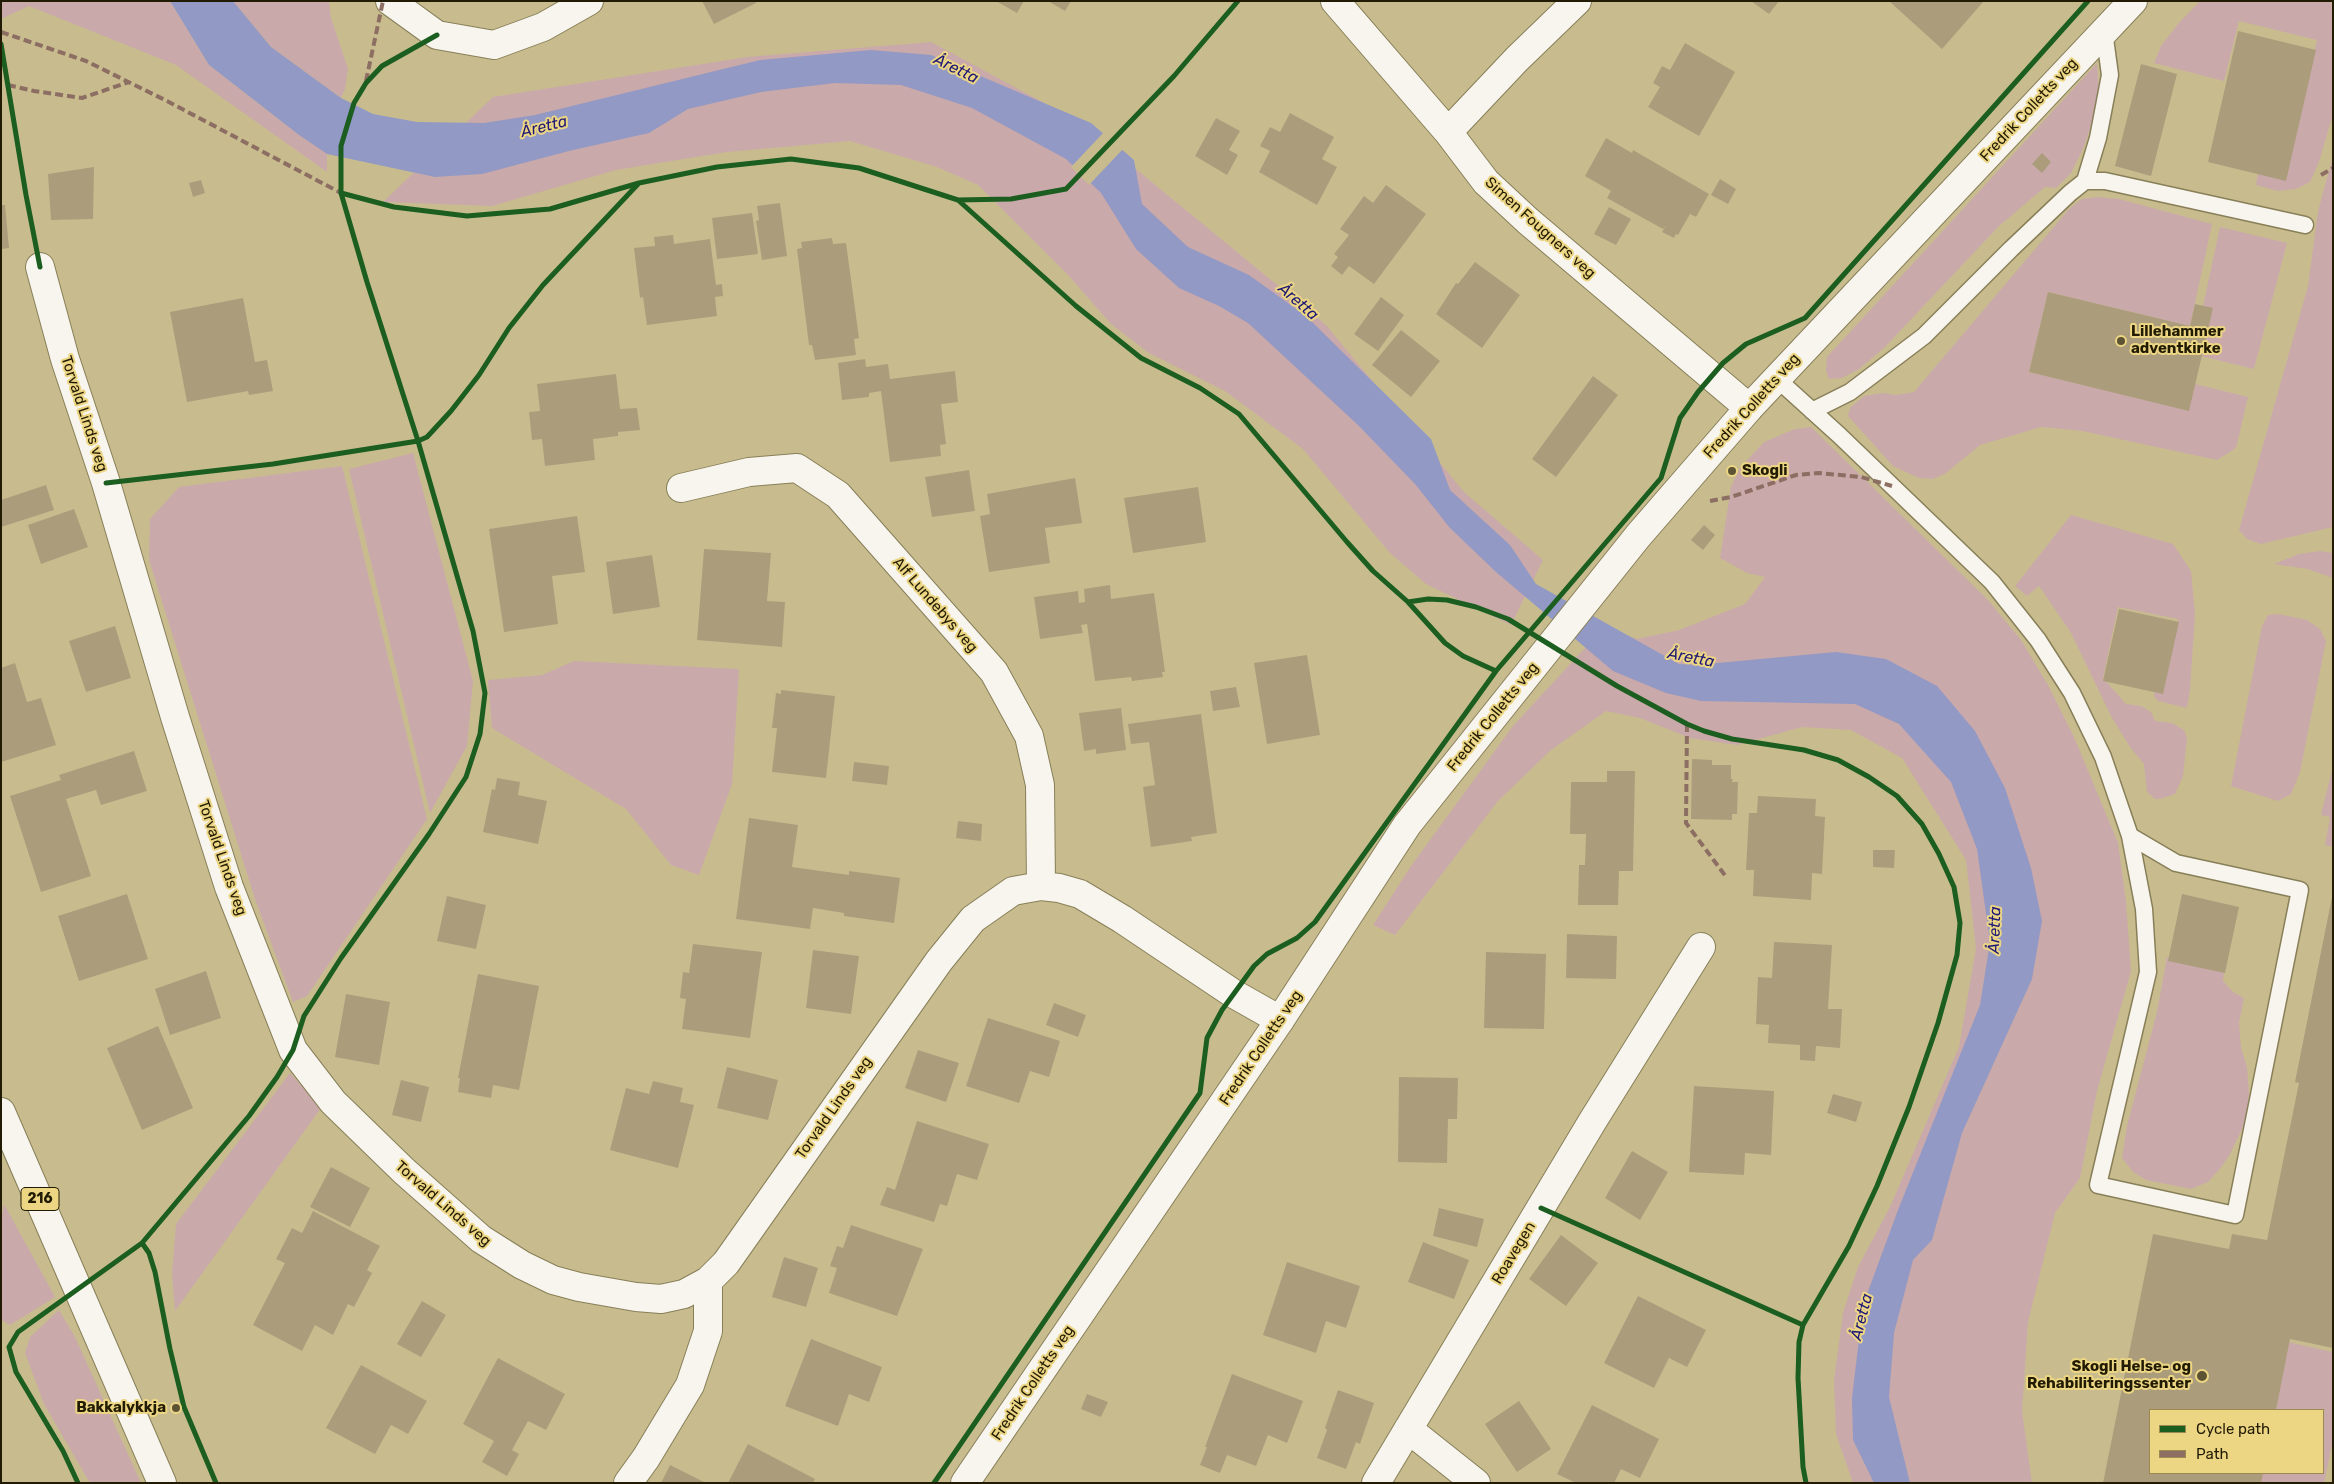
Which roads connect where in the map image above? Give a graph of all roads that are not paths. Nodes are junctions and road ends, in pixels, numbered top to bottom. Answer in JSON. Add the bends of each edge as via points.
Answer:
{"nodes":[{"id":1,"x":390,"y":1,"type":"edge"},
{"id":2,"x":589,"y":1,"type":"edge"},
{"id":3,"x":1335,"y":1,"type":"edge"},
{"id":4,"x":1576,"y":1,"type":"edge"},
{"id":5,"x":2134,"y":1,"type":"edge"},
{"id":6,"x":2104,"y":31,"type":"junction"},
{"id":7,"x":1448,"y":132,"type":"junction"},
{"id":8,"x":2085,"y":181,"type":"junction"},
{"id":9,"x":2305,"y":225,"type":"dead end"},
{"id":10,"x":40,"y":267,"type":"dead end"},
{"id":11,"x":1776,"y":378,"type":"junction"},
{"id":12,"x":1749,"y":408,"type":"junction"},
{"id":13,"x":1812,"y":411,"type":"junction"},
{"id":14,"x":681,"y":488,"type":"dead end"},
{"id":15,"x":2130,"y":836,"type":"junction"},
{"id":16,"x":1041,"y":886,"type":"junction"},
{"id":17,"x":1701,"y":947,"type":"dead end"},
{"id":18,"x":1280,"y":1020,"type":"junction"},
{"id":19,"x":1,"y":1112,"type":"edge"},
{"id":20,"x":708,"y":1281,"type":"junction"},
{"id":21,"x":1408,"y":1429,"type":"junction"},
{"id":22,"x":162,"y":1483,"type":"edge"},
{"id":23,"x":628,"y":1483,"type":"edge"},
{"id":24,"x":965,"y":1483,"type":"edge"},
{"id":25,"x":1376,"y":1483,"type":"edge"},
{"id":26,"x":1476,"y":1483,"type":"edge"}],
"edges":[{"from":1,"to":2,"type":"street","via":[[437,35],[494,45],[543,27]]},
{"from":3,"to":7,"type":"street","name":"Simen Fougners veg"},
{"from":4,"to":7,"type":"street"},
{"from":5,"to":6,"type":"street","name":"Fredrik Colletts veg"},
{"from":6,"to":8,"type":"lane","via":[[2110,75],[2098,138]]},
{"from":6,"to":11,"type":"street","name":"Fredrik Colletts veg"},
{"from":7,"to":12,"type":"street","name":"Simen Fougners veg","via":[[1486,182],[1528,221]]},
{"from":8,"to":9,"type":"lane","via":[[2105,181]]},
{"from":8,"to":13,"type":"lane","via":[[1924,336],[1850,392]]},
{"from":10,"to":20,"type":"street","name":"Torvald Linds veg","via":[[65,358],[229,887],[293,1050],[334,1102],[404,1171],[481,1239],[522,1265],[553,1280],[636,1297],[661,1299],[684,1294]]},
{"from":11,"to":12,"type":"street","name":"Fredrik Colletts veg"},
{"from":11,"to":13,"type":"lane"},
{"from":12,"to":18,"type":"street","name":"Fredrik Colletts veg","via":[[1638,536],[1407,825]]},
{"from":13,"to":15,"type":"lane","via":[[1992,582],[2038,640],[2072,693],[2103,757]]},
{"from":14,"to":16,"type":"street","name":"Alf Lundebys veg","via":[[749,472],[797,468],[838,495],[994,672],[1029,736],[1040,785]]},
{"from":15,"to":15,"type":"lane","via":[[2176,862],[2300,890],[2235,1215],[2098,1186],[2148,972],[2144,909]]},
{"from":16,"to":18,"type":"street","name":"Torvald Linds veg","via":[[1080,894],[1234,994]]},
{"from":16,"to":20,"type":"street","name":"Torvald Linds veg","via":[[1013,891],[973,919],[890,1028],[726,1263]]},
{"from":17,"to":21,"type":"street","name":"Roavegen"},
{"from":18,"to":24,"type":"street","name":"Fredrik Colletts veg"},
{"from":19,"to":22,"type":"street","number":"216"},
{"from":20,"to":23,"type":"street","via":[[708,1331],[690,1385]]},
{"from":21,"to":25,"type":"street","name":"Roavegen"},
{"from":21,"to":26,"type":"street"}]}
